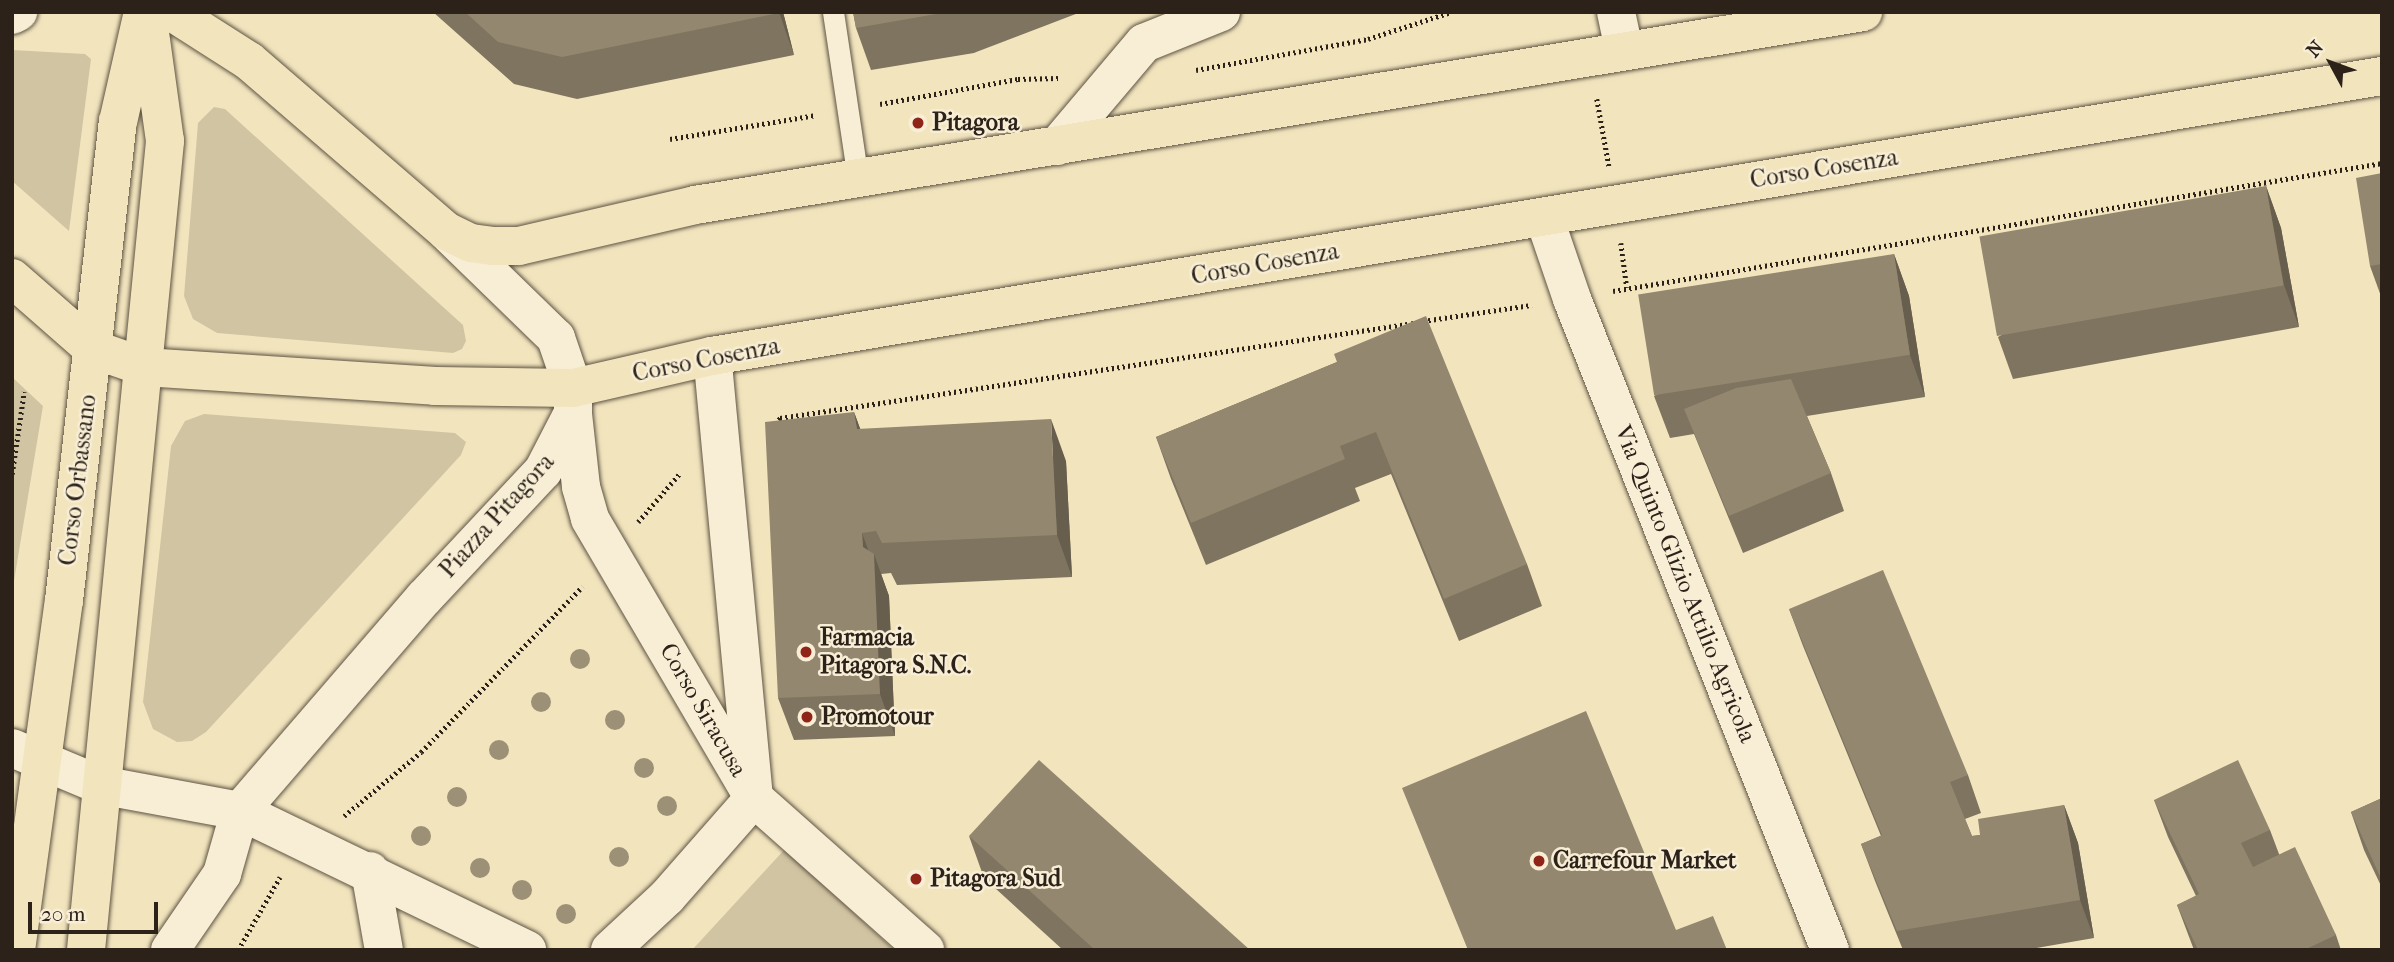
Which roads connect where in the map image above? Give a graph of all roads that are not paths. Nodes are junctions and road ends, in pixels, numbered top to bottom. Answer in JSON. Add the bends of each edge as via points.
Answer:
{"nodes":[{"id":1,"x":18,"y":12,"type":"edge"},
{"id":2,"x":146,"y":12,"type":"edge"},
{"id":3,"x":172,"y":12,"type":"edge"},
{"id":4,"x":833,"y":12,"type":"edge"},
{"id":5,"x":1221,"y":12,"type":"edge"},
{"id":6,"x":1616,"y":12,"type":"edge"},
{"id":7,"x":1863,"y":12,"type":"edge"},
{"id":8,"x":12,"y":15,"type":"edge"},
{"id":9,"x":1606,"y":53,"type":"junction"},
{"id":10,"x":2382,"y":76,"type":"edge"},
{"id":11,"x":1057,"y":146,"type":"junction"},
{"id":12,"x":858,"y":179,"type":"junction"},
{"id":13,"x":1544,"y":217,"type":"junction"},
{"id":14,"x":446,"y":231,"type":"junction"},
{"id":15,"x":12,"y":278,"type":"edge"},
{"id":16,"x":93,"y":349,"type":"junction"},
{"id":17,"x":712,"y":356,"type":"junction"},
{"id":18,"x":144,"y":367,"type":"junction"},
{"id":19,"x":573,"y":400,"type":"junction"},
{"id":20,"x":26,"y":755,"type":"edge"},
{"id":21,"x":100,"y":785,"type":"junction"},
{"id":22,"x":754,"y":798,"type":"junction"},
{"id":23,"x":240,"y":810,"type":"junction"},
{"id":24,"x":370,"y":871,"type":"junction"},
{"id":25,"x":16,"y":950,"type":"edge"},
{"id":26,"x":86,"y":950,"type":"edge"},
{"id":27,"x":170,"y":950,"type":"edge"},
{"id":28,"x":384,"y":950,"type":"edge"},
{"id":29,"x":527,"y":950,"type":"edge"},
{"id":30,"x":610,"y":950,"type":"edge"},
{"id":31,"x":925,"y":950,"type":"edge"},
{"id":32,"x":1830,"y":950,"type":"edge"}],
"edges":[{"from":1,"to":8,"type":"street"},
{"from":2,"to":16,"type":"main road","name":"Corso Orbassano","via":[[118,122]]},
{"from":2,"to":18,"type":"main road","name":"Corso Orbassano","via":[[165,141]]},
{"from":3,"to":14,"type":"main road","via":[[249,61]]},
{"from":4,"to":12,"type":"lane"},
{"from":5,"to":11,"type":"street","via":[[1144,43]]},
{"from":6,"to":9,"type":"street"},
{"from":7,"to":9,"type":"main road"},
{"from":9,"to":11,"type":"main road"},
{"from":10,"to":13,"type":"main road","name":"Corso Cosenza"},
{"from":11,"to":12,"type":"main road"},
{"from":12,"to":14,"type":"main road","via":[[677,209],[519,246],[471,243]]},
{"from":13,"to":17,"type":"main road","name":"Corso Cosenza"},
{"from":13,"to":32,"type":"street","name":"Via Quinto Glizio Attilio Agricola","via":[[1572,299]]},
{"from":14,"to":19,"type":"street","via":[[556,338]]},
{"from":15,"to":16,"type":"main road"},
{"from":16,"to":18,"type":"main road"},
{"from":16,"to":20,"type":"main road","name":"Corso Orbassano"},
{"from":17,"to":19,"type":"main road","name":"Corso Cosenza"},
{"from":17,"to":22,"type":"street"},
{"from":18,"to":19,"type":"main road","name":"Corso Cosenza"},
{"from":18,"to":21,"type":"main road","name":"Corso Orbassano"},
{"from":19,"to":22,"type":"street","name":"Corso Siracusa","via":[[581,487],[590,519]]},
{"from":19,"to":23,"type":"street","name":"Piazza Pitagora","via":[[543,471],[424,598]]},
{"from":20,"to":21,"type":"street"},
{"from":20,"to":25,"type":"main road","name":"Corso Orbassano"},
{"from":21,"to":23,"type":"street"},
{"from":21,"to":26,"type":"main road","name":"Corso Orbassano"},
{"from":22,"to":30,"type":"street","via":[[667,897]]},
{"from":22,"to":31,"type":"street","name":"Corso Siracusa"},
{"from":23,"to":24,"type":"street"},
{"from":23,"to":27,"type":"street","via":[[222,874]]},
{"from":24,"to":28,"type":"street"},
{"from":24,"to":29,"type":"street"}]}
